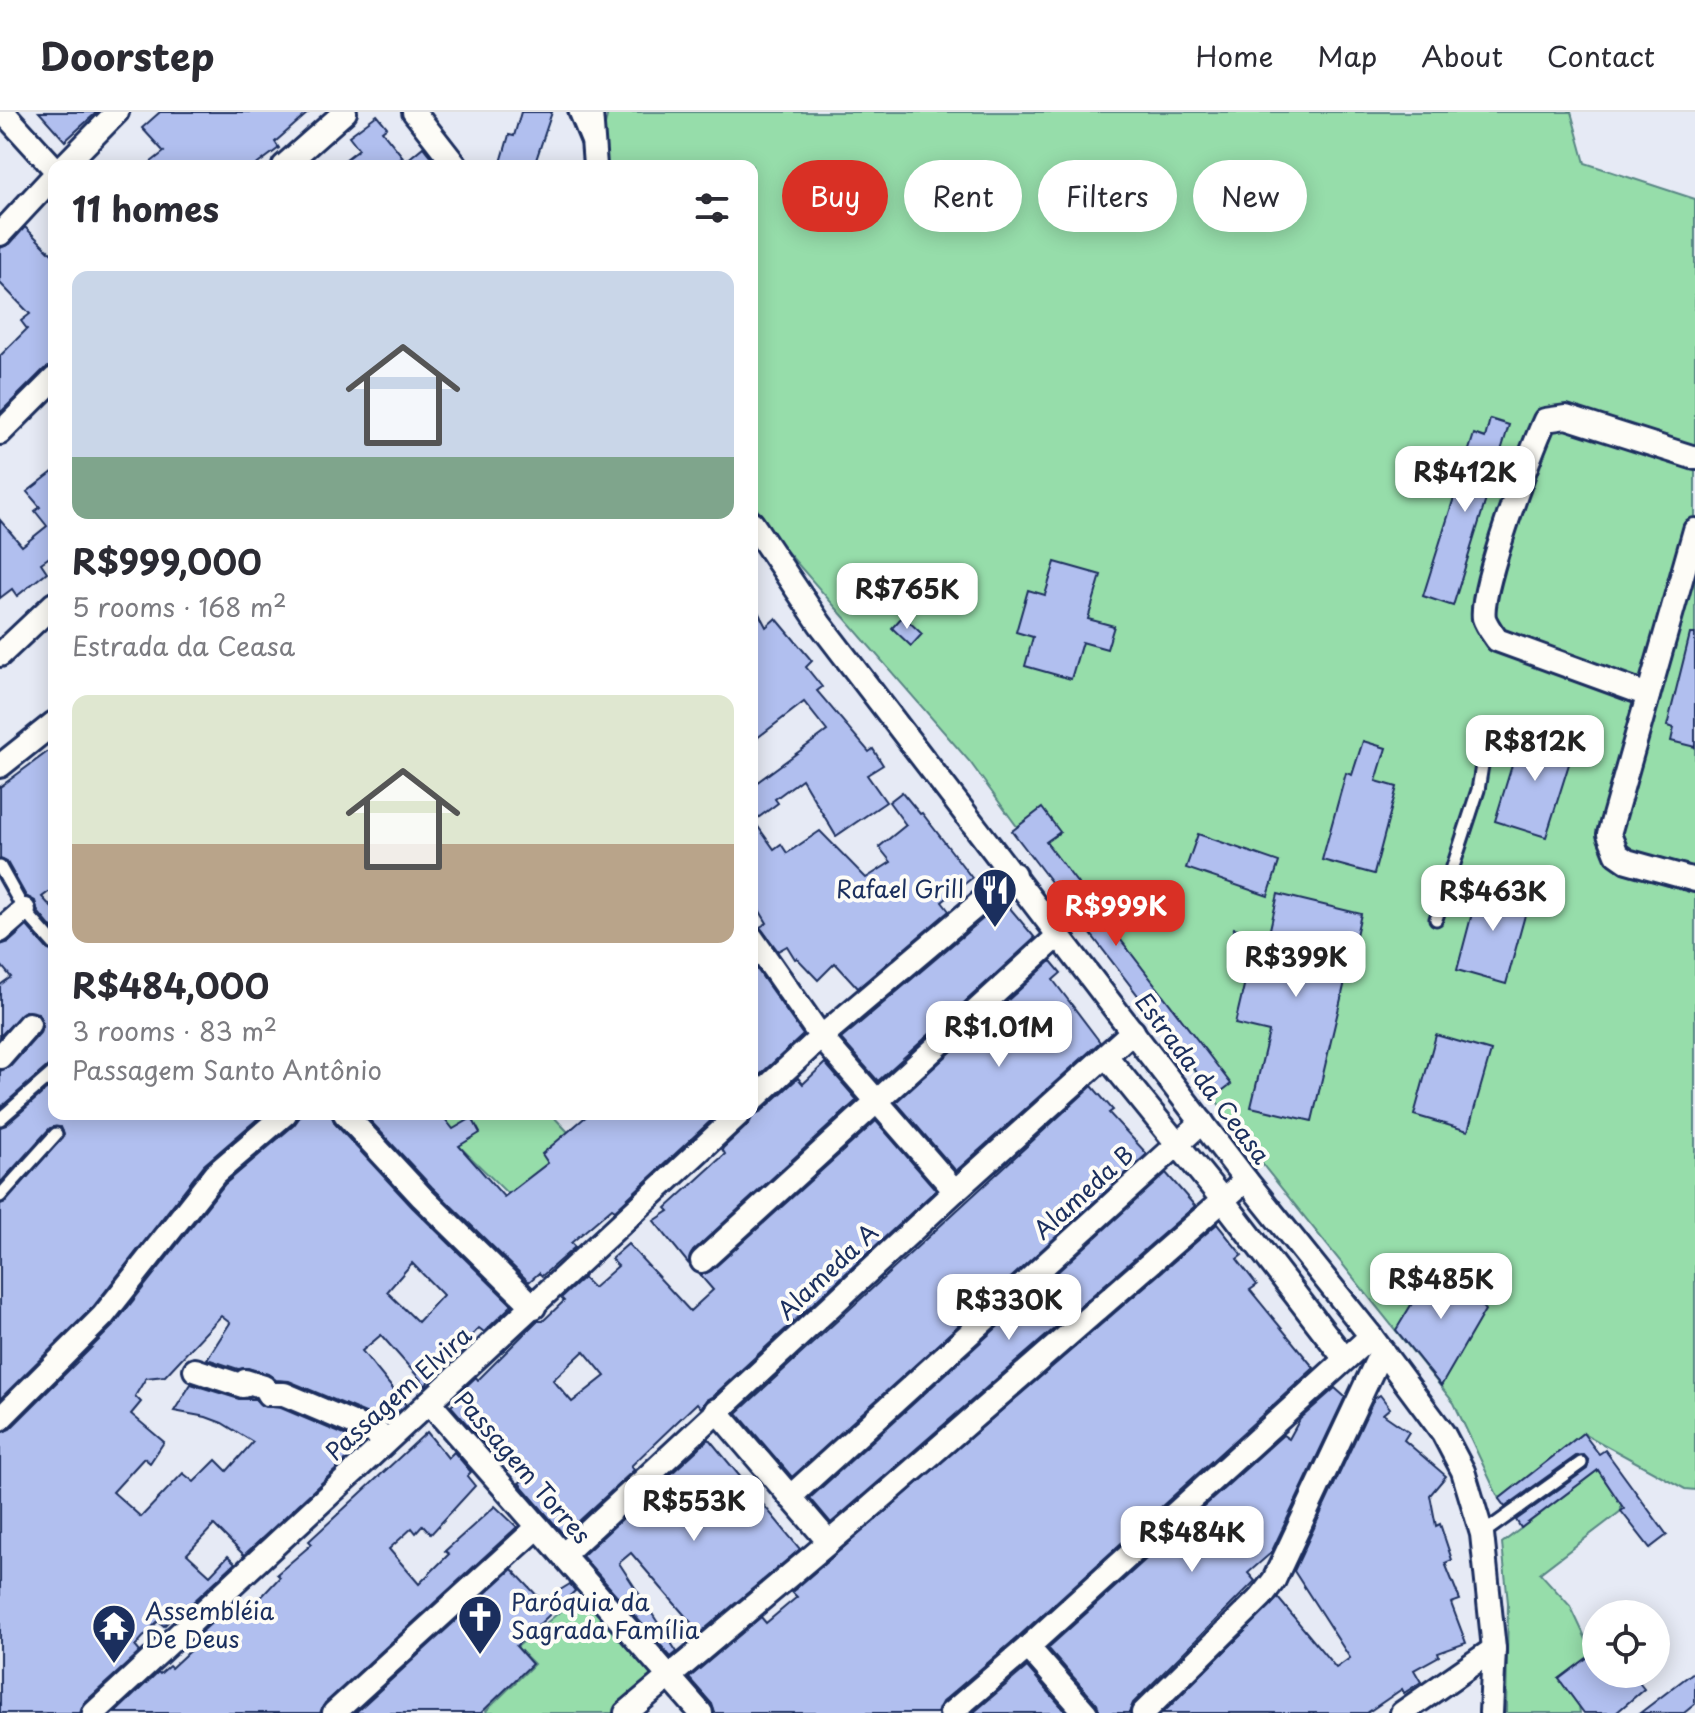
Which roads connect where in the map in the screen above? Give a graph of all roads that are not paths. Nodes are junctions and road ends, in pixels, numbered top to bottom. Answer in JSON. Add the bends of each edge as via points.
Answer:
{"nodes":[{"id":1,"x":3,"y":112,"type":"edge"},
{"id":2,"x":117,"y":112,"type":"edge"},
{"id":3,"x":345,"y":112,"type":"edge"},
{"id":4,"x":414,"y":112,"type":"edge"},
{"id":5,"x":575,"y":112,"type":"edge"},
{"id":6,"x":591,"y":112,"type":"edge"},
{"id":7,"x":70,"y":160,"type":"edge"},
{"id":8,"x":291,"y":160,"type":"edge"},
{"id":9,"x":451,"y":160,"type":"edge"},
{"id":10,"x":594,"y":160,"type":"edge"},
{"id":11,"x":48,"y":161,"type":"edge"},
{"id":12,"x":48,"y":182,"type":"edge"},
{"id":13,"x":0,"y":234,"type":"edge"},
{"id":14,"x":48,"y":385,"type":"edge"},
{"id":15,"x":0,"y":433,"type":"edge"},
{"id":16,"x":1695,"y":458,"type":"edge"},
{"id":17,"x":1695,"y":530,"type":"edge"},
{"id":18,"x":758,"y":532,"type":"edge"},
{"id":19,"x":48,"y":610,"type":"edge"},
{"id":20,"x":0,"y":655,"type":"edge"},
{"id":21,"x":1648,"y":695,"type":"junction"},
{"id":22,"x":48,"y":728,"type":"edge"},
{"id":23,"x":1484,"y":753,"type":"dead end"},
{"id":24,"x":0,"y":766,"type":"edge"},
{"id":25,"x":0,"y":867,"type":"edge"},
{"id":26,"x":1014,"y":874,"type":"junction"},
{"id":27,"x":1695,"y":880,"type":"edge"},
{"id":28,"x":24,"y":910,"type":"junction"},
{"id":29,"x":1436,"y":919,"type":"dead end"},
{"id":30,"x":0,"y":931,"type":"edge"},
{"id":31,"x":1059,"y":935,"type":"junction"},
{"id":32,"x":48,"y":937,"type":"edge"},
{"id":33,"x":758,"y":947,"type":"edge"},
{"id":34,"x":29,"y":1024,"type":"dead end"},
{"id":35,"x":1133,"y":1031,"type":"junction"},
{"id":36,"x":821,"y":1037,"type":"junction"},
{"id":37,"x":1106,"y":1056,"type":"junction"},
{"id":38,"x":0,"y":1057,"type":"edge"},
{"id":39,"x":48,"y":1077,"type":"edge"},
{"id":40,"x":758,"y":1095,"type":"edge"},
{"id":41,"x":876,"y":1100,"type":"junction"},
{"id":42,"x":0,"y":1119,"type":"edge"},
{"id":43,"x":278,"y":1120,"type":"edge"},
{"id":44,"x":351,"y":1120,"type":"edge"},
{"id":45,"x":733,"y":1120,"type":"edge"},
{"id":46,"x":1202,"y":1122,"type":"junction"},
{"id":47,"x":56,"y":1134,"type":"dead end"},
{"id":48,"x":1176,"y":1144,"type":"junction"},
{"id":49,"x":1246,"y":1180,"type":"junction"},
{"id":50,"x":955,"y":1191,"type":"junction"},
{"id":51,"x":0,"y":1196,"type":"edge"},
{"id":52,"x":1222,"y":1199,"type":"junction"},
{"id":53,"x":702,"y":1261,"type":"dead end"},
{"id":54,"x":534,"y":1307,"type":"junction"},
{"id":55,"x":1377,"y":1343,"type":"junction"},
{"id":56,"x":1345,"y":1359,"type":"junction"},
{"id":57,"x":195,"y":1370,"type":"dead end"},
{"id":58,"x":429,"y":1402,"type":"junction"},
{"id":59,"x":716,"y":1410,"type":"junction"},
{"id":60,"x":0,"y":1419,"type":"edge"},
{"id":61,"x":388,"y":1438,"type":"junction"},
{"id":62,"x":1581,"y":1463,"type":"dead end"},
{"id":63,"x":790,"y":1497,"type":"junction"},
{"id":64,"x":538,"y":1527,"type":"junction"},
{"id":65,"x":1482,"y":1534,"type":"junction"},
{"id":66,"x":829,"y":1542,"type":"junction"},
{"id":67,"x":563,"y":1555,"type":"junction"},
{"id":68,"x":1028,"y":1647,"type":"junction"},
{"id":69,"x":1494,"y":1649,"type":"junction"},
{"id":70,"x":669,"y":1676,"type":"junction"},
{"id":71,"x":94,"y":1713,"type":"edge"},
{"id":72,"x":334,"y":1713,"type":"edge"},
{"id":73,"x":626,"y":1713,"type":"edge"},
{"id":74,"x":701,"y":1713,"type":"edge"},
{"id":75,"x":951,"y":1713,"type":"edge"},
{"id":76,"x":1086,"y":1713,"type":"edge"},
{"id":77,"x":1143,"y":1713,"type":"edge"},
{"id":78,"x":1402,"y":1713,"type":"edge"},
{"id":79,"x":1491,"y":1713,"type":"edge"}],
"edges":[{"from":1,"to":11,"type":"street"},
{"from":2,"to":7,"type":"street"},
{"from":3,"to":8,"type":"street"},
{"from":4,"to":9,"type":"street"},
{"from":5,"to":10,"type":"lane"},
{"from":6,"to":10,"type":"street"},
{"from":12,"to":13,"type":"street"},
{"from":14,"to":15,"type":"street"},
{"from":16,"to":21,"type":"street","via":[[1566,417],[1545,420],[1488,585],[1484,618],[1497,640]]},
{"from":17,"to":21,"type":"street"},
{"from":18,"to":26,"type":"street","name":"Estrada da Ceasa","via":[[820,624]]},
{"from":19,"to":20,"type":"street"},
{"from":21,"to":27,"type":"street","via":[[1609,834],[1617,854],[1627,861]]},
{"from":22,"to":24,"type":"street"},
{"from":23,"to":29,"type":"lane","via":[[1478,790]]},
{"from":25,"to":28,"type":"lane"},
{"from":26,"to":31,"type":"street","name":"Estrada da Ceasa"},
{"from":26,"to":36,"type":"street"},
{"from":28,"to":30,"type":"street"},
{"from":28,"to":32,"type":"lane"},
{"from":31,"to":35,"type":"street","name":"Estrada da Ceasa"},
{"from":31,"to":41,"type":"street"},
{"from":33,"to":36,"type":"street"},
{"from":34,"to":38,"type":"street"},
{"from":35,"to":37,"type":"street","name":"Alameda A"},
{"from":35,"to":46,"type":"street","name":"Estrada da Ceasa"},
{"from":36,"to":40,"type":"street"},
{"from":36,"to":41,"type":"street"},
{"from":37,"to":48,"type":"street"},
{"from":37,"to":50,"type":"street","name":"Alameda A"},
{"from":39,"to":42,"type":"lane"},
{"from":41,"to":50,"type":"street"},
{"from":41,"to":53,"type":"street"},
{"from":43,"to":60,"type":"street","via":[[215,1174],[103,1316]]},
{"from":44,"to":54,"type":"street"},
{"from":45,"to":54,"type":"street","name":"Passagem Elvira"},
{"from":46,"to":48,"type":"street","name":"Alameda B"},
{"from":46,"to":49,"type":"street","name":"Estrada da Ceasa"},
{"from":47,"to":51,"type":"lane"},
{"from":48,"to":52,"type":"street"},
{"from":48,"to":63,"type":"street","name":"Alameda B"},
{"from":49,"to":52,"type":"street"},
{"from":49,"to":55,"type":"street","name":"Estrada da Ceasa"},
{"from":50,"to":59,"type":"street","name":"Alameda A"},
{"from":52,"to":56,"type":"street"},
{"from":52,"to":66,"type":"street"},
{"from":54,"to":58,"type":"street","name":"Passagem Elvira"},
{"from":55,"to":56,"type":"street"},
{"from":55,"to":65,"type":"street","name":"Estrada da Ceasa","via":[[1443,1433],[1463,1471]]},
{"from":55,"to":77,"type":"street","via":[[1274,1580]]},
{"from":56,"to":68,"type":"street"},
{"from":57,"to":61,"type":"street","via":[[243,1386],[245,1381],[264,1387],[268,1394],[284,1394]]},
{"from":58,"to":61,"type":"street","name":"Passagem Elvira"},
{"from":58,"to":64,"type":"street","name":"Passagem Torres"},
{"from":59,"to":63,"type":"street"},
{"from":59,"to":67,"type":"street","name":"Alameda A"},
{"from":61,"to":71,"type":"street","name":"Passagem Elvira"},
{"from":62,"to":65,"type":"lane"},
{"from":63,"to":66,"type":"street"},
{"from":64,"to":67,"type":"street","name":"Passagem Torres"},
{"from":64,"to":72,"type":"street"},
{"from":65,"to":69,"type":"street","name":"Estrada da Ceasa"},
{"from":66,"to":70,"type":"street"},
{"from":67,"to":70,"type":"street","name":"Passagem Torres"},
{"from":68,"to":75,"type":"street"},
{"from":68,"to":76,"type":"street"},
{"from":69,"to":78,"type":"street"},
{"from":69,"to":79,"type":"street","name":"Estrada da Ceasa"},
{"from":70,"to":73,"type":"street"},
{"from":70,"to":74,"type":"street","name":"Passagem Torres"}]}
